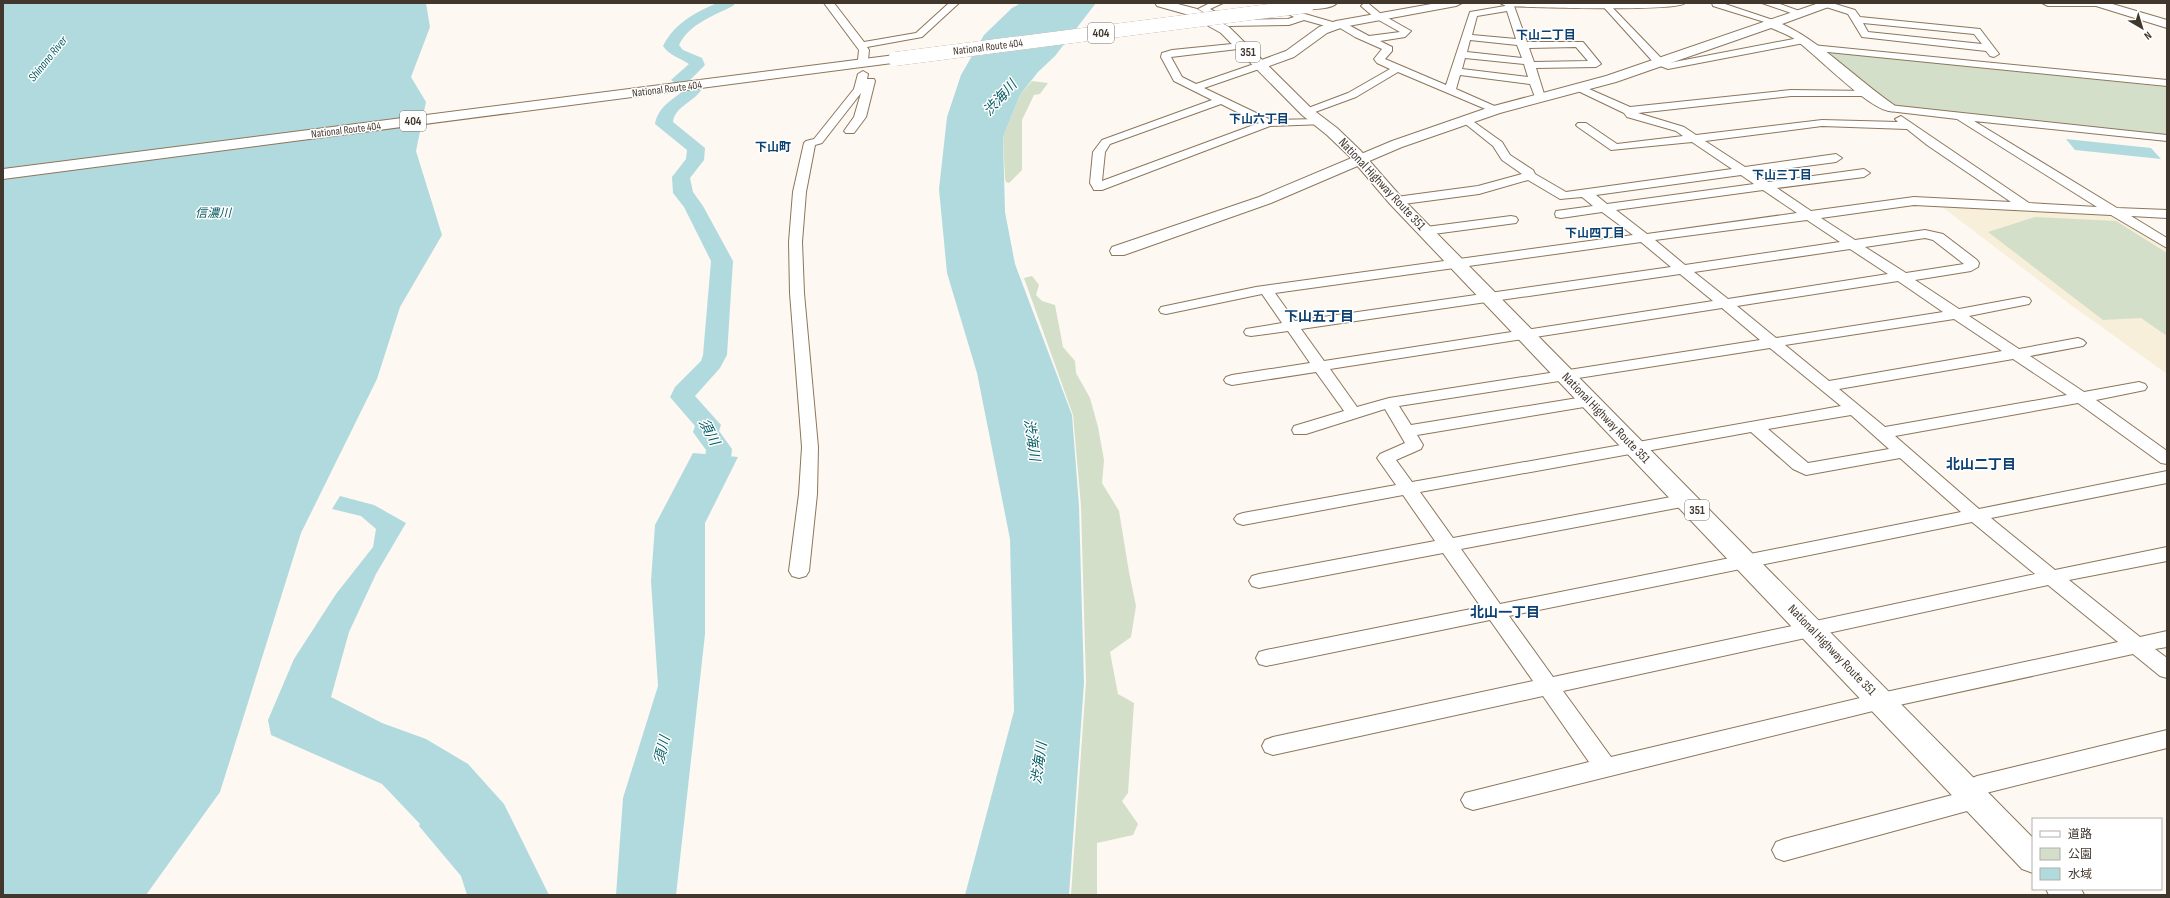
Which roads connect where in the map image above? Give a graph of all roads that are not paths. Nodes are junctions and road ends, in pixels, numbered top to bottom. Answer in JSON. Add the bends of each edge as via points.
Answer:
{"nodes":[{"id":1,"x":829,"y":3,"type":"edge"},
{"id":2,"x":954,"y":3,"type":"edge"},
{"id":3,"x":1161,"y":3,"type":"edge"},
{"id":4,"x":1218,"y":3,"type":"edge"},
{"id":5,"x":1273,"y":3,"type":"edge"},
{"id":6,"x":1331,"y":3,"type":"edge"},
{"id":7,"x":1456,"y":3,"type":"edge"},
{"id":8,"x":1679,"y":3,"type":"edge"},
{"id":9,"x":1768,"y":3,"type":"edge"},
{"id":10,"x":2048,"y":3,"type":"edge"},
{"id":11,"x":2098,"y":3,"type":"edge"},
{"id":12,"x":2103,"y":3,"type":"edge"},
{"id":13,"x":1604,"y":4,"type":"junction"},
{"id":14,"x":1716,"y":4,"type":"edge"},
{"id":15,"x":1828,"y":4,"type":"edge"},
{"id":16,"x":1508,"y":5,"type":"edge"},
{"id":17,"x":1366,"y":6,"type":"dead end"},
{"id":18,"x":1305,"y":11,"type":"junction"},
{"id":19,"x":1800,"y":13,"type":"junction"},
{"id":20,"x":1378,"y":16,"type":"junction"},
{"id":21,"x":1858,"y":20,"type":"junction"},
{"id":22,"x":1773,"y":23,"type":"junction"},
{"id":23,"x":2167,"y":24,"type":"edge"},
{"id":24,"x":1338,"y":25,"type":"junction"},
{"id":25,"x":1227,"y":26,"type":"junction"},
{"id":26,"x":1466,"y":37,"type":"junction"},
{"id":27,"x":1368,"y":39,"type":"junction"},
{"id":28,"x":1522,"y":44,"type":"junction"},
{"id":29,"x":1808,"y":44,"type":"junction"},
{"id":30,"x":861,"y":46,"type":"junction"},
{"id":31,"x":1242,"y":46,"type":"junction"},
{"id":32,"x":1989,"y":48,"type":"junction"},
{"id":33,"x":1461,"y":54,"type":"junction"},
{"id":34,"x":1659,"y":62,"type":"junction"},
{"id":35,"x":1529,"y":63,"type":"junction"},
{"id":36,"x":1260,"y":65,"type":"junction"},
{"id":37,"x":863,"y":68,"type":"junction"},
{"id":38,"x":1398,"y":68,"type":"junction"},
{"id":39,"x":2005,"y":68,"type":"junction"},
{"id":40,"x":1456,"y":71,"type":"junction"},
{"id":41,"x":1535,"y":81,"type":"junction"},
{"id":42,"x":2167,"y":83,"type":"edge"},
{"id":43,"x":1196,"y":87,"type":"junction"},
{"id":44,"x":1580,"y":88,"type":"junction"},
{"id":45,"x":1450,"y":91,"type":"junction"},
{"id":46,"x":1867,"y":93,"type":"junction"},
{"id":47,"x":1540,"y":97,"type":"junction"},
{"id":48,"x":1222,"y":100,"type":"junction"},
{"id":49,"x":1889,"y":108,"type":"junction"},
{"id":50,"x":1496,"y":110,"type":"junction"},
{"id":51,"x":1629,"y":111,"type":"junction"},
{"id":52,"x":1307,"y":112,"type":"junction"},
{"id":53,"x":1959,"y":116,"type":"junction"},
{"id":54,"x":1467,"y":120,"type":"junction"},
{"id":55,"x":1322,"y":122,"type":"junction"},
{"id":56,"x":1269,"y":123,"type":"junction"},
{"id":57,"x":1582,"y":125,"type":"dead end"},
{"id":58,"x":1908,"y":126,"type":"junction"},
{"id":59,"x":850,"y":130,"type":"dead end"},
{"id":60,"x":2167,"y":138,"type":"edge"},
{"id":61,"x":1694,"y":139,"type":"junction"},
{"id":62,"x":1836,"y":158,"type":"dead end"},
{"id":63,"x":1362,"y":160,"type":"junction"},
{"id":64,"x":1743,"y":172,"type":"junction"},
{"id":65,"x":1864,"y":173,"type":"dead end"},
{"id":66,"x":3,"y":174,"type":"edge"},
{"id":67,"x":1529,"y":176,"type":"junction"},
{"id":68,"x":1766,"y":186,"type":"junction"},
{"id":69,"x":1586,"y":194,"type":"junction"},
{"id":70,"x":1396,"y":201,"type":"junction"},
{"id":71,"x":2025,"y":206,"type":"junction"},
{"id":72,"x":1605,"y":208,"type":"junction"},
{"id":73,"x":2113,"y":211,"type":"junction"},
{"id":74,"x":1561,"y":214,"type":"dead end"},
{"id":75,"x":2167,"y":214,"type":"edge"},
{"id":76,"x":1809,"y":215,"type":"junction"},
{"id":77,"x":1511,"y":220,"type":"dead end"},
{"id":78,"x":1426,"y":231,"type":"junction"},
{"id":79,"x":1643,"y":237,"type":"junction"},
{"id":80,"x":1853,"y":244,"type":"junction"},
{"id":81,"x":2167,"y":244,"type":"edge"},
{"id":82,"x":1118,"y":251,"type":"dead end"},
{"id":83,"x":1457,"y":263,"type":"junction"},
{"id":84,"x":1681,"y":269,"type":"junction"},
{"id":85,"x":1904,"y":277,"type":"junction"},
{"id":86,"x":1266,"y":290,"type":"junction"},
{"id":87,"x":1490,"y":297,"type":"junction"},
{"id":88,"x":2024,"y":301,"type":"dead end"},
{"id":89,"x":1724,"y":304,"type":"junction"},
{"id":90,"x":1166,"y":310,"type":"dead end"},
{"id":91,"x":1957,"y":314,"type":"junction"},
{"id":92,"x":1293,"y":326,"type":"junction"},
{"id":93,"x":1251,"y":332,"type":"dead end"},
{"id":94,"x":1525,"y":334,"type":"junction"},
{"id":95,"x":1772,"y":343,"type":"junction"},
{"id":96,"x":2078,"y":343,"type":"dead end"},
{"id":97,"x":2016,"y":353,"type":"junction"},
{"id":98,"x":1322,"y":367,"type":"junction"},
{"id":99,"x":1566,"y":376,"type":"junction"},
{"id":100,"x":1232,"y":380,"type":"dead end"},
{"id":101,"x":1827,"y":386,"type":"junction"},
{"id":102,"x":2139,"y":387,"type":"dead end"},
{"id":103,"x":2081,"y":397,"type":"junction"},
{"id":104,"x":1590,"y":401,"type":"junction"},
{"id":105,"x":1389,"y":403,"type":"junction"},
{"id":106,"x":1854,"y":409,"type":"junction"},
{"id":107,"x":1353,"y":413,"type":"junction"},
{"id":108,"x":1756,"y":427,"type":"junction"},
{"id":109,"x":1300,"y":430,"type":"dead end"},
{"id":110,"x":1407,"y":431,"type":"junction"},
{"id":111,"x":1883,"y":433,"type":"junction"},
{"id":112,"x":1634,"y":447,"type":"junction"},
{"id":113,"x":1903,"y":452,"type":"junction"},
{"id":114,"x":2167,"y":459,"type":"edge"},
{"id":115,"x":2167,"y":477,"type":"edge"},
{"id":116,"x":1406,"y":488,"type":"junction"},
{"id":117,"x":1687,"y":500,"type":"junction"},
{"id":118,"x":1975,"y":515,"type":"junction"},
{"id":119,"x":1243,"y":519,"type":"dead end"},
{"id":120,"x":1446,"y":545,"type":"junction"},
{"id":121,"x":2167,"y":554,"type":"edge"},
{"id":122,"x":1745,"y":561,"type":"junction"},
{"id":123,"x":799,"y":571,"type":"dead end"},
{"id":124,"x":2052,"y":577,"type":"junction"},
{"id":125,"x":1258,"y":581,"type":"dead end"},
{"id":126,"x":1496,"y":612,"type":"junction"},
{"id":127,"x":1811,"y":629,"type":"junction"},
{"id":128,"x":2167,"y":639,"type":"edge"},
{"id":129,"x":2137,"y":646,"type":"junction"},
{"id":130,"x":1266,"y":658,"type":"dead end"},
{"id":131,"x":2167,"y":670,"type":"edge"},
{"id":132,"x":1547,"y":686,"type":"junction"},
{"id":133,"x":1881,"y":702,"type":"junction"},
{"id":134,"x":2167,"y":739,"type":"edge"},
{"id":135,"x":1273,"y":746,"type":"dead end"},
{"id":136,"x":1606,"y":768,"type":"junction"},
{"id":137,"x":1968,"y":791,"type":"junction"},
{"id":138,"x":1473,"y":800,"type":"dead end"},
{"id":139,"x":1784,"y":850,"type":"dead end"},
{"id":140,"x":2032,"y":858,"type":"edge"}],
"edges":[{"from":1,"to":30,"type":"street"},
{"from":2,"to":30,"type":"street","via":[[919,35]]},
{"from":3,"to":25,"type":"highway","name":"National Highway Route 351","number":"351","via":[[1193,12]]},
{"from":4,"to":25,"type":"street","via":[[1203,9]]},
{"from":5,"to":18,"type":"street"},
{"from":6,"to":18,"type":"highway","name":"National Route 404","number":"404"},
{"from":7,"to":20,"type":"street"},
{"from":8,"to":13,"type":"street"},
{"from":9,"to":19,"type":"street"},
{"from":10,"to":11,"type":"street"},
{"from":11,"to":12,"type":"street"},
{"from":11,"to":23,"type":"street"},
{"from":13,"to":16,"type":"street"},
{"from":13,"to":34,"type":"street"},
{"from":14,"to":22,"type":"street"},
{"from":15,"to":19,"type":"street"},
{"from":15,"to":21,"type":"street","via":[[1852,12]]},
{"from":16,"to":26,"type":"street","via":[[1473,14]]},
{"from":16,"to":28,"type":"street"},
{"from":17,"to":20,"type":"street"},
{"from":18,"to":24,"type":"street"},
{"from":18,"to":25,"type":"street","via":[[1289,22]]},
{"from":18,"to":66,"type":"highway","name":"National Route 404","number":"404","bridge":true,"via":[[822,68]]},
{"from":19,"to":22,"type":"street"},
{"from":20,"to":24,"type":"street"},
{"from":20,"to":27,"type":"street","via":[[1406,31],[1402,35]]},
{"from":21,"to":32,"type":"street","via":[[1977,31]]},
{"from":21,"to":32,"type":"street","via":[[1866,35]]},
{"from":22,"to":29,"type":"street"},
{"from":22,"to":34,"type":"street"},
{"from":24,"to":27,"type":"street"},
{"from":24,"to":36,"type":"street","via":[[1323,30],[1290,54]]},
{"from":25,"to":31,"type":"highway","name":"National Highway Route 351","number":"351"},
{"from":26,"to":28,"type":"street"},
{"from":26,"to":33,"type":"street"},
{"from":27,"to":38,"type":"street","via":[[1387,47],[1387,51],[1380,59]]},
{"from":28,"to":35,"type":"street"},
{"from":28,"to":35,"type":"street","via":[[1579,44],[1596,64]]},
{"from":29,"to":34,"type":"street","via":[[1671,66]]},
{"from":29,"to":39,"type":"street"},
{"from":29,"to":46,"type":"street"},
{"from":30,"to":37,"type":"street","via":[[864,50]]},
{"from":31,"to":36,"type":"highway","name":"National Highway Route 351","number":"351"},
{"from":31,"to":43,"type":"street","via":[[1166,55],[1178,79]]},
{"from":32,"to":39,"type":"street"},
{"from":33,"to":35,"type":"street"},
{"from":33,"to":40,"type":"street"},
{"from":34,"to":44,"type":"street"},
{"from":35,"to":41,"type":"street"},
{"from":36,"to":43,"type":"street"},
{"from":36,"to":52,"type":"highway","name":"National Highway Route 351","number":"351"},
{"from":37,"to":59,"type":"street","via":[[870,79],[870,86],[860,117]]},
{"from":37,"to":123,"type":"street","via":[[854,95],[818,141],[810,143],[802,179],[797,223],[797,284],[810,448],[807,508]]},
{"from":38,"to":45,"type":"street"},
{"from":38,"to":52,"type":"street","via":[[1352,95]]},
{"from":39,"to":42,"type":"street"},
{"from":40,"to":41,"type":"street"},
{"from":40,"to":45,"type":"street"},
{"from":41,"to":47,"type":"street"},
{"from":43,"to":48,"type":"street"},
{"from":44,"to":47,"type":"street"},
{"from":44,"to":51,"type":"street"},
{"from":45,"to":50,"type":"street"},
{"from":46,"to":49,"type":"street"},
{"from":46,"to":51,"type":"street","via":[[1791,93]]},
{"from":47,"to":50,"type":"street"},
{"from":48,"to":56,"type":"street"},
{"from":48,"to":56,"type":"street","via":[[1106,142],[1099,152],[1096,183],[1098,188]]},
{"from":49,"to":53,"type":"street"},
{"from":49,"to":58,"type":"street"},
{"from":50,"to":54,"type":"street"},
{"from":51,"to":61,"type":"street","via":[[1631,115],[1642,119],[1680,129]]},
{"from":52,"to":55,"type":"highway","name":"National Highway Route 351","number":"351"},
{"from":53,"to":60,"type":"street"},
{"from":53,"to":73,"type":"street"},
{"from":54,"to":63,"type":"street","via":[[1397,144]]},
{"from":54,"to":67,"type":"street","via":[[1498,144],[1504,156],[1529,173]]},
{"from":55,"to":56,"type":"street"},
{"from":55,"to":63,"type":"highway","name":"National Highway Route 351","number":"351"},
{"from":57,"to":61,"type":"street","via":[[1615,148]]},
{"from":58,"to":61,"type":"street","via":[[1822,122]]},
{"from":58,"to":71,"type":"street"},
{"from":61,"to":64,"type":"street"},
{"from":62,"to":64,"type":"street"},
{"from":63,"to":70,"type":"highway","name":"National Highway Route 351","number":"351"},
{"from":63,"to":82,"type":"street","via":[[1258,202]]},
{"from":64,"to":68,"type":"street"},
{"from":64,"to":69,"type":"street"},
{"from":65,"to":68,"type":"street"},
{"from":67,"to":69,"type":"street","via":[[1564,196]]},
{"from":67,"to":70,"type":"street","via":[[1479,190]]},
{"from":68,"to":72,"type":"street"},
{"from":68,"to":76,"type":"street"},
{"from":69,"to":72,"type":"street"},
{"from":70,"to":78,"type":"highway","name":"National Highway Route 351","number":"351"},
{"from":71,"to":73,"type":"street"},
{"from":71,"to":76,"type":"street","via":[[1914,201]]},
{"from":72,"to":74,"type":"street"},
{"from":72,"to":79,"type":"street"},
{"from":73,"to":75,"type":"street"},
{"from":73,"to":81,"type":"street"},
{"from":76,"to":79,"type":"street"},
{"from":76,"to":80,"type":"street"},
{"from":77,"to":78,"type":"street"},
{"from":78,"to":83,"type":"highway","name":"National Highway Route 351","number":"351"},
{"from":79,"to":83,"type":"street"},
{"from":79,"to":84,"type":"street"},
{"from":80,"to":84,"type":"street"},
{"from":80,"to":85,"type":"street"},
{"from":80,"to":85,"type":"street","via":[[1925,234],[1938,237],[1972,263],[1971,267]]},
{"from":83,"to":86,"type":"street"},
{"from":83,"to":87,"type":"highway","name":"National Highway Route 351","number":"351"},
{"from":84,"to":87,"type":"street"},
{"from":84,"to":89,"type":"street"},
{"from":85,"to":89,"type":"street"},
{"from":85,"to":91,"type":"street"},
{"from":86,"to":90,"type":"street"},
{"from":86,"to":92,"type":"street"},
{"from":87,"to":92,"type":"street"},
{"from":87,"to":94,"type":"highway","name":"National Highway Route 351","number":"351"},
{"from":88,"to":91,"type":"street"},
{"from":89,"to":94,"type":"street"},
{"from":89,"to":95,"type":"street"},
{"from":91,"to":95,"type":"street"},
{"from":91,"to":97,"type":"street"},
{"from":92,"to":93,"type":"street"},
{"from":92,"to":98,"type":"street"},
{"from":94,"to":98,"type":"street"},
{"from":94,"to":99,"type":"highway","name":"National Highway Route 351","number":"351"},
{"from":95,"to":99,"type":"street"},
{"from":95,"to":101,"type":"street"},
{"from":96,"to":97,"type":"street"},
{"from":97,"to":101,"type":"street"},
{"from":97,"to":103,"type":"street"},
{"from":98,"to":100,"type":"street"},
{"from":98,"to":107,"type":"street"},
{"from":99,"to":104,"type":"highway","name":"National Highway Route 351","number":"351"},
{"from":99,"to":105,"type":"street"},
{"from":101,"to":106,"type":"street"},
{"from":102,"to":103,"type":"street"},
{"from":103,"to":111,"type":"street"},
{"from":103,"to":114,"type":"street"},
{"from":104,"to":110,"type":"street"},
{"from":104,"to":112,"type":"highway","name":"National Highway Route 351","number":"351"},
{"from":105,"to":107,"type":"street"},
{"from":105,"to":110,"type":"street"},
{"from":106,"to":108,"type":"street"},
{"from":106,"to":111,"type":"street"},
{"from":107,"to":109,"type":"street"},
{"from":108,"to":112,"type":"street"},
{"from":108,"to":113,"type":"street","via":[[1799,466],[1806,469]]},
{"from":110,"to":116,"type":"street","via":[[1415,444],[1386,458]]},
{"from":111,"to":113,"type":"street"},
{"from":112,"to":116,"type":"street"},
{"from":112,"to":117,"type":"highway","name":"National Highway Route 351","number":"351"},
{"from":113,"to":118,"type":"street"},
{"from":115,"to":118,"type":"street"},
{"from":116,"to":119,"type":"street"},
{"from":116,"to":120,"type":"street"},
{"from":117,"to":120,"type":"street"},
{"from":117,"to":122,"type":"highway","name":"National Highway Route 351","number":"351"},
{"from":118,"to":122,"type":"street"},
{"from":118,"to":124,"type":"street"},
{"from":120,"to":125,"type":"street"},
{"from":120,"to":126,"type":"street"},
{"from":121,"to":124,"type":"street"},
{"from":122,"to":126,"type":"street"},
{"from":122,"to":127,"type":"highway","name":"National Highway Route 351","number":"351"},
{"from":124,"to":127,"type":"street"},
{"from":124,"to":129,"type":"street"},
{"from":126,"to":130,"type":"street"},
{"from":126,"to":132,"type":"street"},
{"from":127,"to":132,"type":"street"},
{"from":127,"to":133,"type":"highway","name":"National Highway Route 351","number":"351"},
{"from":128,"to":129,"type":"street"},
{"from":129,"to":131,"type":"street"},
{"from":129,"to":133,"type":"street"},
{"from":132,"to":135,"type":"street"},
{"from":132,"to":136,"type":"street"},
{"from":133,"to":136,"type":"street"},
{"from":133,"to":137,"type":"highway","name":"National Highway Route 351","number":"351"},
{"from":134,"to":137,"type":"street","via":[[1985,784]]},
{"from":136,"to":138,"type":"street"},
{"from":137,"to":139,"type":"street","via":[[1967,801]]},
{"from":137,"to":140,"type":"highway","name":"National Highway Route 351","number":"351"}]}
